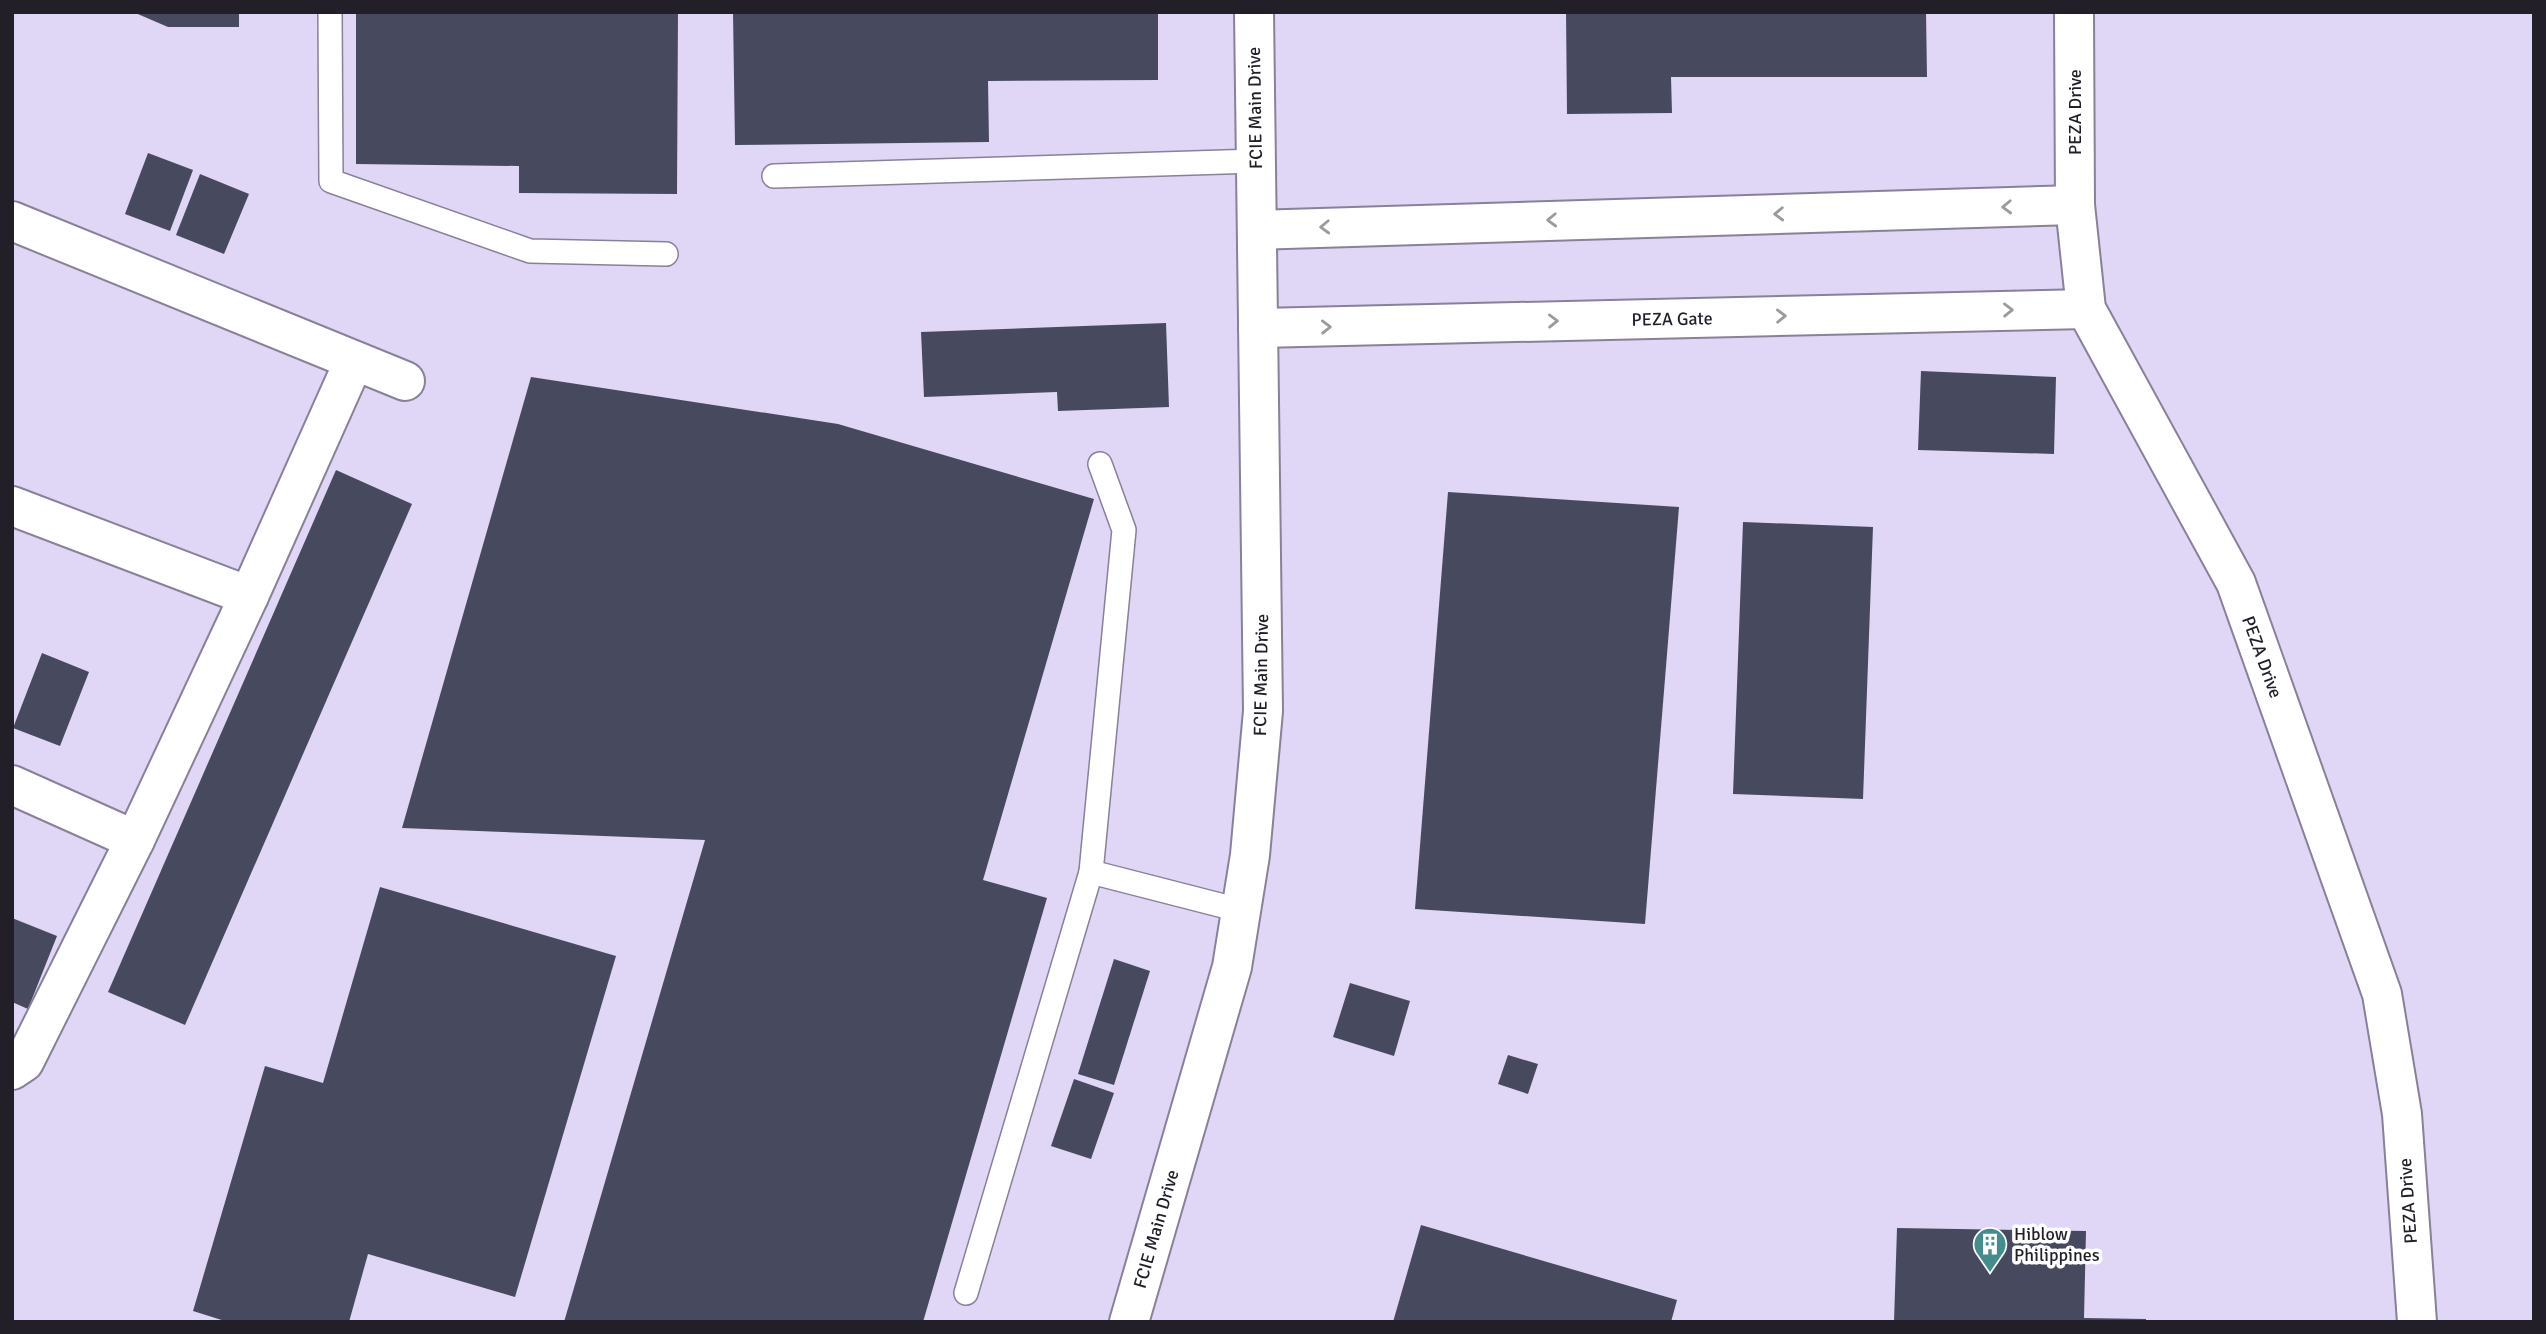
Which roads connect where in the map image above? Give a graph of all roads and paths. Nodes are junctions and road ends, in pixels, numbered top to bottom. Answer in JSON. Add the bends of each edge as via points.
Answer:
{"nodes":[{"id":1,"x":330,"y":12,"type":"edge"},
{"id":2,"x":1254,"y":12,"type":"edge"},
{"id":3,"x":2074,"y":12,"type":"edge"},
{"id":4,"x":1256,"y":161,"type":"junction"},
{"id":5,"x":774,"y":176,"type":"dead end"},
{"id":6,"x":2075,"y":205,"type":"junction"},
{"id":7,"x":12,"y":221,"type":"edge"},
{"id":8,"x":1257,"y":230,"type":"junction"},
{"id":9,"x":666,"y":254,"type":"dead end"},
{"id":10,"x":2086,"y":309,"type":"junction"},
{"id":11,"x":1258,"y":328,"type":"junction"},
{"id":12,"x":354,"y":360,"type":"junction"},
{"id":13,"x":405,"y":381,"type":"dead end"},
{"id":14,"x":1100,"y":464,"type":"dead end"},
{"id":15,"x":12,"y":506,"type":"edge"},
{"id":16,"x":249,"y":596,"type":"junction"},
{"id":17,"x":12,"y":785,"type":"edge"},
{"id":18,"x":135,"y":841,"type":"junction"},
{"id":19,"x":1091,"y":872,"type":"junction"},
{"id":20,"x":1243,"y":911,"type":"junction"},
{"id":21,"x":12,"y":1070,"type":"edge"},
{"id":22,"x":966,"y":1293,"type":"dead end"},
{"id":23,"x":1129,"y":1322,"type":"edge"},
{"id":24,"x":2417,"y":1322,"type":"edge"}],
"edges":[{"from":1,"to":9,"type":"lane","via":[[331,181],[530,251]]},
{"from":2,"to":4,"type":"street","name":"FCIE Main Drive"},
{"from":3,"to":6,"type":"street","name":"PEZA Drive"},
{"from":4,"to":5,"type":"lane"},
{"from":4,"to":8,"type":"street","name":"FCIE Main Drive"},
{"from":6,"to":8,"type":"street","one_way":true},
{"from":6,"to":10,"type":"street","name":"PEZA Drive"},
{"from":7,"to":12,"type":"street"},
{"from":8,"to":11,"type":"street","name":"FCIE Main Drive"},
{"from":11,"to":10,"type":"street","name":"PEZA Gate","one_way":true},
{"from":10,"to":24,"type":"street","name":"PEZA Drive","via":[[2236,583],[2382,994],[2402,1114]]},
{"from":11,"to":20,"type":"street","name":"FCIE Main Drive","via":[[1263,711]]},
{"from":12,"to":13,"type":"street"},
{"from":12,"to":16,"type":"street"},
{"from":14,"to":19,"type":"lane","via":[[1125,530]]},
{"from":15,"to":16,"type":"street"},
{"from":16,"to":18,"type":"street"},
{"from":17,"to":18,"type":"street"},
{"from":18,"to":21,"type":"street","via":[[24,1062]]},
{"from":19,"to":20,"type":"lane"},
{"from":19,"to":22,"type":"lane"},
{"from":20,"to":23,"type":"street","name":"FCIE Main Drive","via":[[1232,967]]}]}
